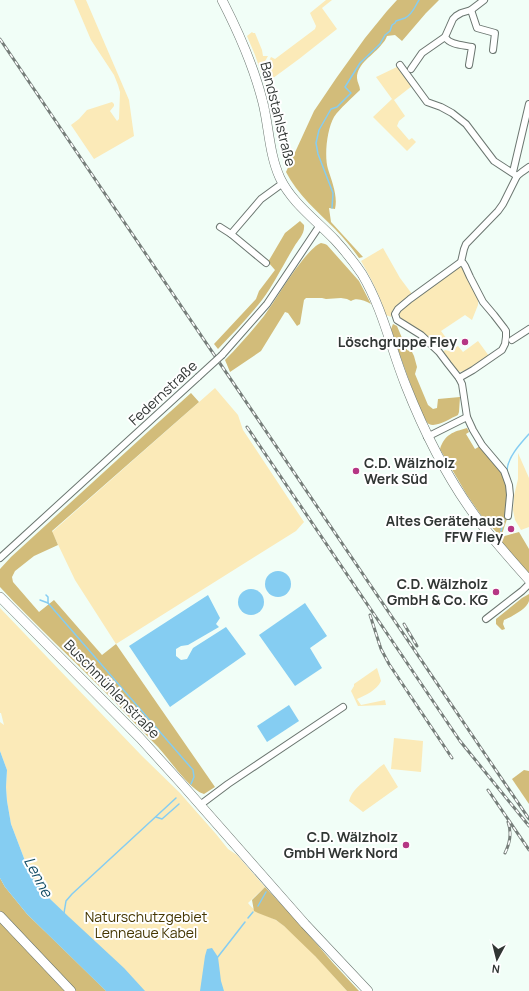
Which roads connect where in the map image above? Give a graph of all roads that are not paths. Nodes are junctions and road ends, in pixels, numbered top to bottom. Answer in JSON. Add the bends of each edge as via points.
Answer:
{"nodes":[{"id":1,"x":222,"y":0,"type":"edge"},
{"id":2,"x":484,"y":0,"type":"edge"},
{"id":3,"x":471,"y":10,"type":"junction"},
{"id":4,"x":445,"y":36,"type":"junction"},
{"id":5,"x":493,"y":50,"type":"dead end"},
{"id":6,"x":400,"y":65,"type":"dead end"},
{"id":7,"x":469,"y":65,"type":"dead end"},
{"id":8,"x":411,"y":69,"type":"dead end"},
{"id":9,"x":529,"y":104,"type":"edge"},
{"id":10,"x":529,"y":167,"type":"edge"},
{"id":11,"x":515,"y":174,"type":"junction"},
{"id":12,"x":283,"y":183,"type":"junction"},
{"id":13,"x":320,"y":225,"type":"junction"},
{"id":14,"x":220,"y":227,"type":"dead end"},
{"id":15,"x":231,"y":234,"type":"junction"},
{"id":16,"x":461,"y":262,"type":"junction"},
{"id":17,"x":266,"y":263,"type":"dead end"},
{"id":18,"x":529,"y":329,"type":"edge"},
{"id":19,"x":512,"y":340,"type":"dead end"},
{"id":20,"x":459,"y":378,"type":"junction"},
{"id":21,"x":467,"y":417,"type":"junction"},
{"id":22,"x":427,"y":437,"type":"junction"},
{"id":23,"x":508,"y":516,"type":"dead end"},
{"id":24,"x":0,"y":558,"type":"edge"},
{"id":25,"x":529,"y":580,"type":"edge"},
{"id":26,"x":529,"y":584,"type":"edge"},
{"id":27,"x":0,"y":597,"type":"edge"},
{"id":28,"x":486,"y":619,"type":"dead end"},
{"id":29,"x":343,"y":707,"type":"dead end"},
{"id":30,"x":200,"y":805,"type":"junction"},
{"id":31,"x":0,"y":916,"type":"edge"},
{"id":32,"x":71,"y":991,"type":"edge"},
{"id":33,"x":368,"y":991,"type":"edge"}],
"edges":[{"from":1,"to":12,"type":"street","name":"Bandstahlstraße","via":[[255,76],[274,160]]},
{"from":2,"to":3,"type":"street"},
{"from":3,"to":4,"type":"street","via":[[453,19]]},
{"from":3,"to":5,"type":"street","via":[[477,28],[495,33]]},
{"from":4,"to":7,"type":"street","via":[[447,41],[472,47]]},
{"from":4,"to":8,"type":"street","via":[[422,53]]},
{"from":6,"to":11,"type":"street","via":[[427,102],[452,113],[466,124],[494,161]]},
{"from":9,"to":11,"type":"street"},
{"from":10,"to":11,"type":"street"},
{"from":11,"to":16,"type":"street","via":[[503,204],[466,244]]},
{"from":12,"to":13,"type":"street","name":"Bandstahlstraße","via":[[297,202]]},
{"from":12,"to":15,"type":"street","via":[[261,199]]},
{"from":13,"to":22,"type":"street","name":"Bandstahlstraße","via":[[335,239],[363,276],[381,315],[405,386]]},
{"from":13,"to":24,"type":"street","name":"Federnstraße","bridge":true,"via":[[267,304],[222,354]]},
{"from":14,"to":15,"type":"street"},
{"from":15,"to":17,"type":"street"},
{"from":16,"to":20,"type":"street","via":[[483,302],[506,331],[506,337],[502,350]]},
{"from":16,"to":20,"type":"street","via":[[410,299],[395,314],[396,318],[421,335],[439,352]]},
{"from":18,"to":19,"type":"street"},
{"from":20,"to":21,"type":"street"},
{"from":21,"to":22,"type":"street"},
{"from":21,"to":23,"type":"street","via":[[482,445],[504,471],[510,495]]},
{"from":22,"to":25,"type":"street","name":"Bandstahlstraße","via":[[478,520]]},
{"from":26,"to":28,"type":"street"},
{"from":27,"to":30,"type":"street","name":"Buschmühlenstraße","via":[[140,738]]},
{"from":29,"to":30,"type":"street"},
{"from":30,"to":33,"type":"street","name":"Buschmühlenstraße"},
{"from":31,"to":32,"type":"street"}]}
